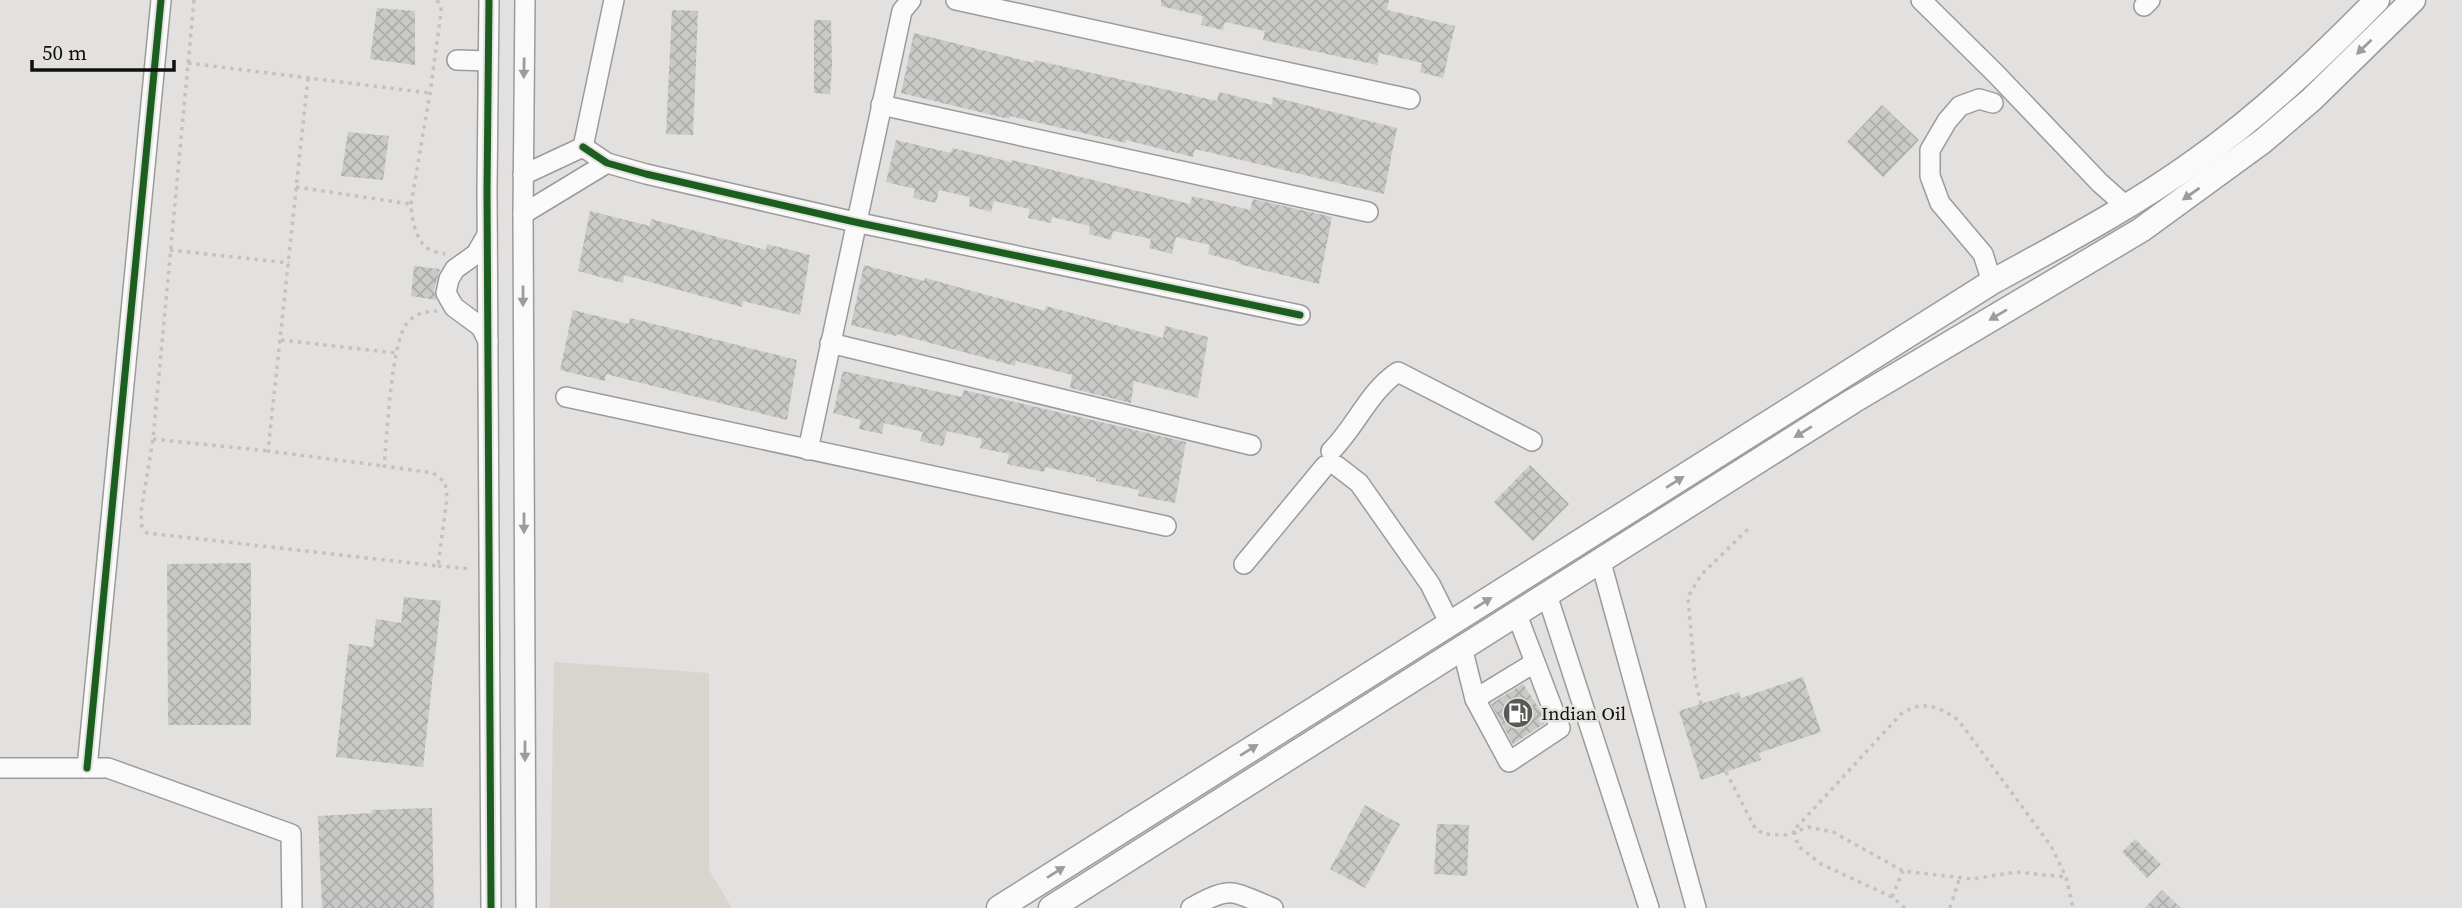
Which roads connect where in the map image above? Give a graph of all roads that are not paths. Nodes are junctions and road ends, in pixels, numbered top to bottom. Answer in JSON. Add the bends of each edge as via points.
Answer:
{"nodes":[{"id":1,"x":161,"y":0,"type":"edge"},
{"id":2,"x":489,"y":0,"type":"edge"},
{"id":3,"x":525,"y":0,"type":"edge"},
{"id":4,"x":614,"y":0,"type":"edge"},
{"id":5,"x":911,"y":0,"type":"edge"},
{"id":6,"x":956,"y":0,"type":"edge"},
{"id":7,"x":1921,"y":0,"type":"edge"},
{"id":8,"x":2378,"y":0,"type":"edge"},
{"id":9,"x":2413,"y":0,"type":"edge"},
{"id":10,"x":457,"y":60,"type":"dead end"},
{"id":11,"x":488,"y":61,"type":"junction"},
{"id":12,"x":1410,"y":99,"type":"dead end"},
{"id":13,"x":1993,"y":103,"type":"dead end"},
{"id":14,"x":881,"y":105,"type":"junction"},
{"id":15,"x":583,"y":147,"type":"junction"},
{"id":16,"x":607,"y":163,"type":"junction"},
{"id":17,"x":523,"y":175,"type":"junction"},
{"id":18,"x":2127,"y":207,"type":"junction"},
{"id":19,"x":1368,"y":212,"type":"dead end"},
{"id":20,"x":523,"y":214,"type":"junction"},
{"id":21,"x":855,"y":222,"type":"junction"},
{"id":22,"x":487,"y":234,"type":"junction"},
{"id":23,"x":1992,"y":282,"type":"junction"},
{"id":24,"x":1300,"y":315,"type":"dead end"},
{"id":25,"x":488,"y":341,"type":"junction"},
{"id":26,"x":830,"y":343,"type":"junction"},
{"id":27,"x":566,"y":397,"type":"dead end"},
{"id":28,"x":1532,"y":441,"type":"dead end"},
{"id":29,"x":1251,"y":445,"type":"dead end"},
{"id":30,"x":808,"y":450,"type":"junction"},
{"id":31,"x":1331,"y":461,"type":"junction"},
{"id":32,"x":1166,"y":526,"type":"dead end"},
{"id":33,"x":1601,"y":559,"type":"junction"},
{"id":34,"x":1244,"y":564,"type":"dead end"},
{"id":35,"x":1547,"y":594,"type":"junction"},
{"id":36,"x":1517,"y":614,"type":"junction"},
{"id":37,"x":1450,"y":624,"type":"junction"},
{"id":38,"x":1462,"y":647,"type":"junction"},
{"id":39,"x":1534,"y":663,"type":"junction"},
{"id":40,"x":1475,"y":699,"type":"junction"},
{"id":41,"x":0,"y":768,"type":"edge"},
{"id":42,"x":87,"y":768,"type":"junction"},
{"id":43,"x":292,"y":908,"type":"edge"},
{"id":44,"x":491,"y":908,"type":"edge"},
{"id":45,"x":526,"y":908,"type":"edge"},
{"id":46,"x":999,"y":908,"type":"edge"},
{"id":47,"x":1051,"y":908,"type":"edge"},
{"id":48,"x":1192,"y":908,"type":"edge"},
{"id":49,"x":1273,"y":908,"type":"edge"},
{"id":50,"x":1649,"y":908,"type":"edge"},
{"id":51,"x":1696,"y":908,"type":"edge"}],
"edges":[{"from":1,"to":42,"type":"street"},
{"from":2,"to":11,"type":"street"},
{"from":3,"to":17,"type":"street","one_way":true},
{"from":4,"to":15,"type":"street"},
{"from":5,"to":14,"type":"street","via":[[902,11]]},
{"from":6,"to":12,"type":"street"},
{"from":7,"to":18,"type":"street"},
{"from":8,"to":18,"type":"main road","via":[[2250,119]]},
{"from":9,"to":33,"type":"main road","one_way":true,"via":[[2263,141],[2141,230],[1853,401]]},
{"from":10,"to":11,"type":"street"},
{"from":11,"to":22,"type":"street"},
{"from":13,"to":23,"type":"street","via":[[1979,99],[1960,106],[1930,150],[1930,176],[1940,203],[1983,254]]},
{"from":14,"to":19,"type":"street"},
{"from":14,"to":21,"type":"street"},
{"from":15,"to":16,"type":"street"},
{"from":15,"to":17,"type":"street"},
{"from":16,"to":20,"type":"street"},
{"from":16,"to":21,"type":"street"},
{"from":17,"to":20,"type":"street"},
{"from":18,"to":23,"type":"main road"},
{"from":20,"to":45,"type":"street","one_way":true},
{"from":21,"to":24,"type":"street"},
{"from":21,"to":26,"type":"street"},
{"from":22,"to":25,"type":"street"},
{"from":22,"to":25,"type":"street","via":[[444,290],[454,307],[481,327]]},
{"from":37,"to":23,"type":"main road","one_way":true},
{"from":25,"to":44,"type":"street"},
{"from":26,"to":29,"type":"street"},
{"from":26,"to":30,"type":"street"},
{"from":27,"to":30,"type":"street"},
{"from":28,"to":31,"type":"street","via":[[1398,372],[1385,380]]},
{"from":30,"to":32,"type":"street"},
{"from":31,"to":34,"type":"street"},
{"from":31,"to":37,"type":"street","via":[[1359,483],[1430,584]]},
{"from":33,"to":35,"type":"main road"},
{"from":33,"to":51,"type":"street"},
{"from":35,"to":36,"type":"main road"},
{"from":35,"to":50,"type":"street"},
{"from":36,"to":38,"type":"main road"},
{"from":36,"to":39,"type":"street"},
{"from":46,"to":37,"type":"main road","one_way":true},
{"from":38,"to":40,"type":"street"},
{"from":38,"to":47,"type":"main road"},
{"from":39,"to":40,"type":"street"},
{"from":39,"to":40,"type":"street","via":[[1560,728],[1509,762]]},
{"from":41,"to":42,"type":"street"},
{"from":42,"to":43,"type":"street","via":[[108,768],[291,834]]},
{"from":48,"to":49,"type":"street","via":[[1231,891]]}]}
